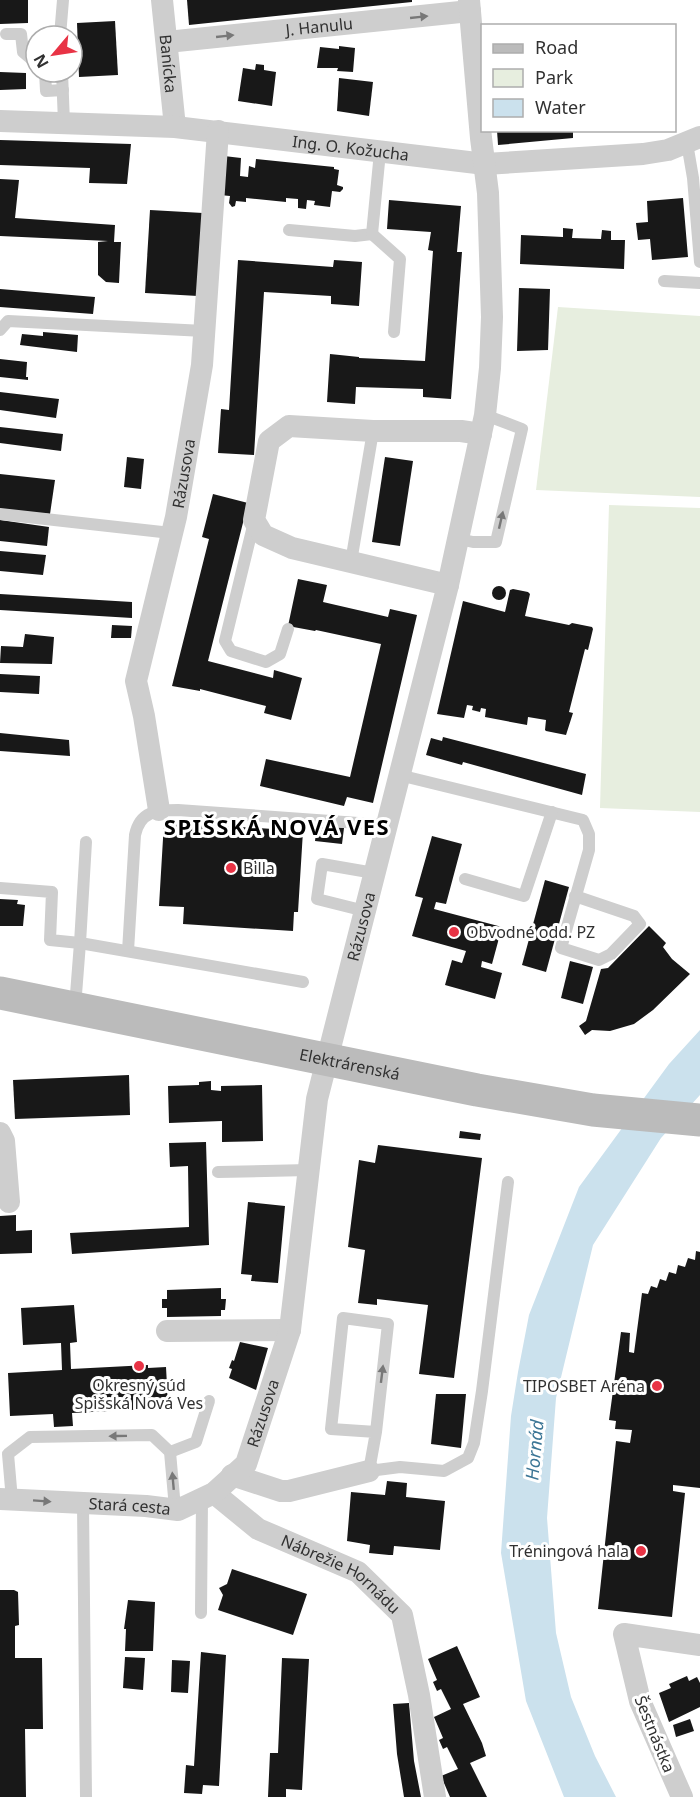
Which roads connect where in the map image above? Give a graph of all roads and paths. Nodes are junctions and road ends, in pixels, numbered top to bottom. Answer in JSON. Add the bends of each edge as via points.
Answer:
{"nodes":[{"id":1,"x":63,"y":0,"type":"edge"},
{"id":2,"x":162,"y":0,"type":"edge"},
{"id":3,"x":470,"y":6,"type":"edge"},
{"id":4,"x":61,"y":24,"type":"edge"},
{"id":5,"x":6,"y":34,"type":"dead end"},
{"id":6,"x":167,"y":42,"type":"junction"},
{"id":7,"x":24,"y":53,"type":"edge"},
{"id":8,"x":46,"y":84,"type":"edge"},
{"id":9,"x":63,"y":84,"type":"edge"},
{"id":10,"x":63,"y":90,"type":"junction"},
{"id":11,"x":0,"y":120,"type":"edge"},
{"id":12,"x":481,"y":122,"type":"edge"},
{"id":13,"x":64,"y":123,"type":"junction"},
{"id":14,"x":175,"y":127,"type":"junction"},
{"id":15,"x":218,"y":131,"type":"junction"},
{"id":16,"x":482,"y":132,"type":"edge"},
{"id":17,"x":694,"y":140,"type":"edge"},
{"id":18,"x":380,"y":153,"type":"junction"},
{"id":19,"x":485,"y":164,"type":"junction"},
{"id":20,"x":289,"y":230,"type":"dead end"},
{"id":21,"x":372,"y":234,"type":"junction"},
{"id":22,"x":700,"y":262,"type":"edge"},
{"id":23,"x":664,"y":281,"type":"dead end"},
{"id":24,"x":700,"y":283,"type":"edge"},
{"id":25,"x":0,"y":330,"type":"edge"},
{"id":26,"x":204,"y":331,"type":"junction"},
{"id":27,"x":394,"y":332,"type":"dead end"},
{"id":28,"x":483,"y":424,"type":"junction"},
{"id":29,"x":373,"y":431,"type":"junction"},
{"id":30,"x":0,"y":514,"type":"edge"},
{"id":31,"x":254,"y":520,"type":"junction"},
{"id":32,"x":171,"y":533,"type":"junction"},
{"id":33,"x":459,"y":539,"type":"junction"},
{"id":34,"x":351,"y":562,"type":"junction"},
{"id":35,"x":448,"y":585,"type":"junction"},
{"id":36,"x":288,"y":629,"type":"dead end"},
{"id":37,"x":399,"y":775,"type":"junction"},
{"id":38,"x":159,"y":810,"type":"junction"},
{"id":39,"x":552,"y":812,"type":"junction"},
{"id":40,"x":386,"y":825,"type":"junction"},
{"id":41,"x":86,"y":842,"type":"dead end"},
{"id":42,"x":374,"y":873,"type":"junction"},
{"id":43,"x":465,"y":879,"type":"dead end"},
{"id":44,"x":0,"y":888,"type":"edge"},
{"id":45,"x":575,"y":896,"type":"junction"},
{"id":46,"x":365,"y":911,"type":"junction"},
{"id":47,"x":80,"y":943,"type":"junction"},
{"id":48,"x":128,"y":951,"type":"junction"},
{"id":49,"x":303,"y":982,"type":"dead end"},
{"id":50,"x":0,"y":998,"type":"edge"},
{"id":51,"x":75,"y":1008,"type":"junction"},
{"id":52,"x":328,"y":1060,"type":"junction"},
{"id":53,"x":700,"y":1120,"type":"edge"},
{"id":54,"x":0,"y":1133,"type":"edge"},
{"id":55,"x":309,"y":1170,"type":"junction"},
{"id":56,"x":218,"y":1172,"type":"dead end"},
{"id":57,"x":508,"y":1182,"type":"dead end"},
{"id":58,"x":9,"y":1202,"type":"dead end"},
{"id":59,"x":290,"y":1330,"type":"junction"},
{"id":60,"x":167,"y":1331,"type":"dead end"},
{"id":61,"x":209,"y":1401,"type":"dead end"},
{"id":62,"x":376,"y":1432,"type":"junction"},
{"id":63,"x":170,"y":1452,"type":"junction"},
{"id":64,"x":239,"y":1469,"type":"junction"},
{"id":65,"x":369,"y":1471,"type":"junction"},
{"id":66,"x":208,"y":1496,"type":"junction"},
{"id":67,"x":6,"y":1499,"type":"edge"},
{"id":68,"x":83,"y":1504,"type":"junction"},
{"id":69,"x":178,"y":1510,"type":"junction"},
{"id":70,"x":201,"y":1613,"type":"dead end"},
{"id":71,"x":700,"y":1645,"type":"edge"},
{"id":72,"x":86,"y":1797,"type":"edge"},
{"id":73,"x":435,"y":1797,"type":"edge"},
{"id":74,"x":682,"y":1797,"type":"edge"}],
"edges":[{"from":1,"to":4,"type":"lane"},
{"from":2,"to":6,"type":"street","name":"Banícka"},
{"from":6,"to":3,"type":"street","name":"J. Hanulu","one_way":true},
{"from":3,"to":12,"type":"street","name":"J. Hanulu"},
{"from":5,"to":7,"type":"lane","via":[[21,34]]},
{"from":6,"to":14,"type":"street","name":"Banícka"},
{"from":8,"to":10,"type":"lane","via":[[46,91]]},
{"from":9,"to":10,"type":"lane"},
{"from":10,"to":13,"type":"lane"},
{"from":11,"to":13,"type":"street","name":"Ing. O. Kožucha"},
{"from":13,"to":14,"type":"street","name":"Ing. O. Kožucha"},
{"from":14,"to":15,"type":"street","name":"Ing. O. Kožucha"},
{"from":15,"to":18,"type":"street","name":"Ing. O. Kožucha"},
{"from":15,"to":26,"type":"street","name":"Rázusova"},
{"from":16,"to":19,"type":"street","name":"J. Hanulu"},
{"from":17,"to":19,"type":"street","name":"Ing. O. Kožucha","via":[[643,154]]},
{"from":17,"to":22,"type":"lane"},
{"from":18,"to":19,"type":"street","name":"Ing. O. Kožucha"},
{"from":18,"to":21,"type":"lane"},
{"from":19,"to":28,"type":"street","name":"Rázusova","via":[[492,317]]},
{"from":20,"to":21,"type":"lane"},
{"from":21,"to":27,"type":"lane","via":[[400,259]]},
{"from":23,"to":24,"type":"lane"},
{"from":25,"to":26,"type":"lane","via":[[8,321]]},
{"from":26,"to":32,"type":"street","name":"Rázusova","via":[[191,433]]},
{"from":28,"to":29,"type":"street","via":[[461,431]]},
{"from":28,"to":33,"type":"street","name":"Rázusova"},
{"from":33,"to":28,"type":"lane","one_way":true,"via":[[496,542],[522,429]]},
{"from":29,"to":31,"type":"street","via":[[289,426],[269,441]]},
{"from":29,"to":34,"type":"lane"},
{"from":30,"to":32,"type":"lane"},
{"from":31,"to":34,"type":"street","via":[[263,535],[292,548]]},
{"from":31,"to":36,"type":"lane","via":[[225,641],[231,651],[266,662],[280,654]]},
{"from":32,"to":38,"type":"street","name":"Rázusova","via":[[136,681]]},
{"from":33,"to":35,"type":"street","name":"Rázusova"},
{"from":34,"to":35,"type":"street"},
{"from":35,"to":37,"type":"street","name":"Rázusova"},
{"from":37,"to":39,"type":"lane"},
{"from":37,"to":40,"type":"street","name":"Rázusova"},
{"from":38,"to":40,"type":"lane"},
{"from":38,"to":48,"type":"lane","via":[[145,816],[137,827]]},
{"from":39,"to":43,"type":"lane","via":[[524,897]]},
{"from":39,"to":45,"type":"lane","via":[[583,820],[588,834],[589,850]]},
{"from":40,"to":42,"type":"street","name":"Rázusova"},
{"from":41,"to":47,"type":"lane"},
{"from":42,"to":46,"type":"street","name":"Rázusova"},
{"from":42,"to":46,"type":"lane","via":[[322,864],[317,899]]},
{"from":44,"to":47,"type":"lane","via":[[52,892],[50,940]]},
{"from":45,"to":45,"type":"lane","via":[[561,948],[599,960],[611,954],[640,924],[634,915]]},
{"from":46,"to":52,"type":"street","name":"Rázusova"},
{"from":47,"to":48,"type":"lane"},
{"from":47,"to":51,"type":"lane"},
{"from":48,"to":49,"type":"lane"},
{"from":50,"to":51,"type":"main road","name":"Elektrárenská"},
{"from":51,"to":52,"type":"main road","name":"Elektrárenská"},
{"from":52,"to":53,"type":"main road","name":"Elektrárenská","via":[[592,1110]]},
{"from":52,"to":55,"type":"street","name":"Rázusova","via":[[317,1099]]},
{"from":54,"to":58,"type":"street"},
{"from":55,"to":56,"type":"lane"},
{"from":55,"to":59,"type":"street","name":"Rázusova"},
{"from":57,"to":65,"type":"lane","via":[[482,1391],[468,1458],[444,1471],[400,1467]]},
{"from":59,"to":60,"type":"street"},
{"from":59,"to":64,"type":"street","name":"Rázusova"},
{"from":61,"to":63,"type":"lane","via":[[196,1442]]},
{"from":62,"to":62,"type":"lane","one_way":true,"via":[[388,1324],[343,1318],[331,1429]]},
{"from":62,"to":65,"type":"lane"},
{"from":63,"to":67,"type":"lane","one_way":true,"via":[[152,1435],[30,1437],[8,1454]]},
{"from":69,"to":63,"type":"lane","one_way":true},
{"from":64,"to":65,"type":"street","via":[[281,1491]]},
{"from":64,"to":66,"type":"street","name":"Stará cesta"},
{"from":66,"to":69,"type":"street","name":"Stará cesta"},
{"from":66,"to":70,"type":"lane"},
{"from":66,"to":73,"type":"street","name":"Nábrežie Hornádu","via":[[258,1529],[358,1572],[402,1615]]},
{"from":67,"to":68,"type":"street","name":"Stará cesta","one_way":true},
{"from":68,"to":69,"type":"street","name":"Stará cesta"},
{"from":68,"to":72,"type":"lane"},
{"from":71,"to":74,"type":"street","name":"Šestnástka","via":[[624,1634],[639,1701]]}]}
